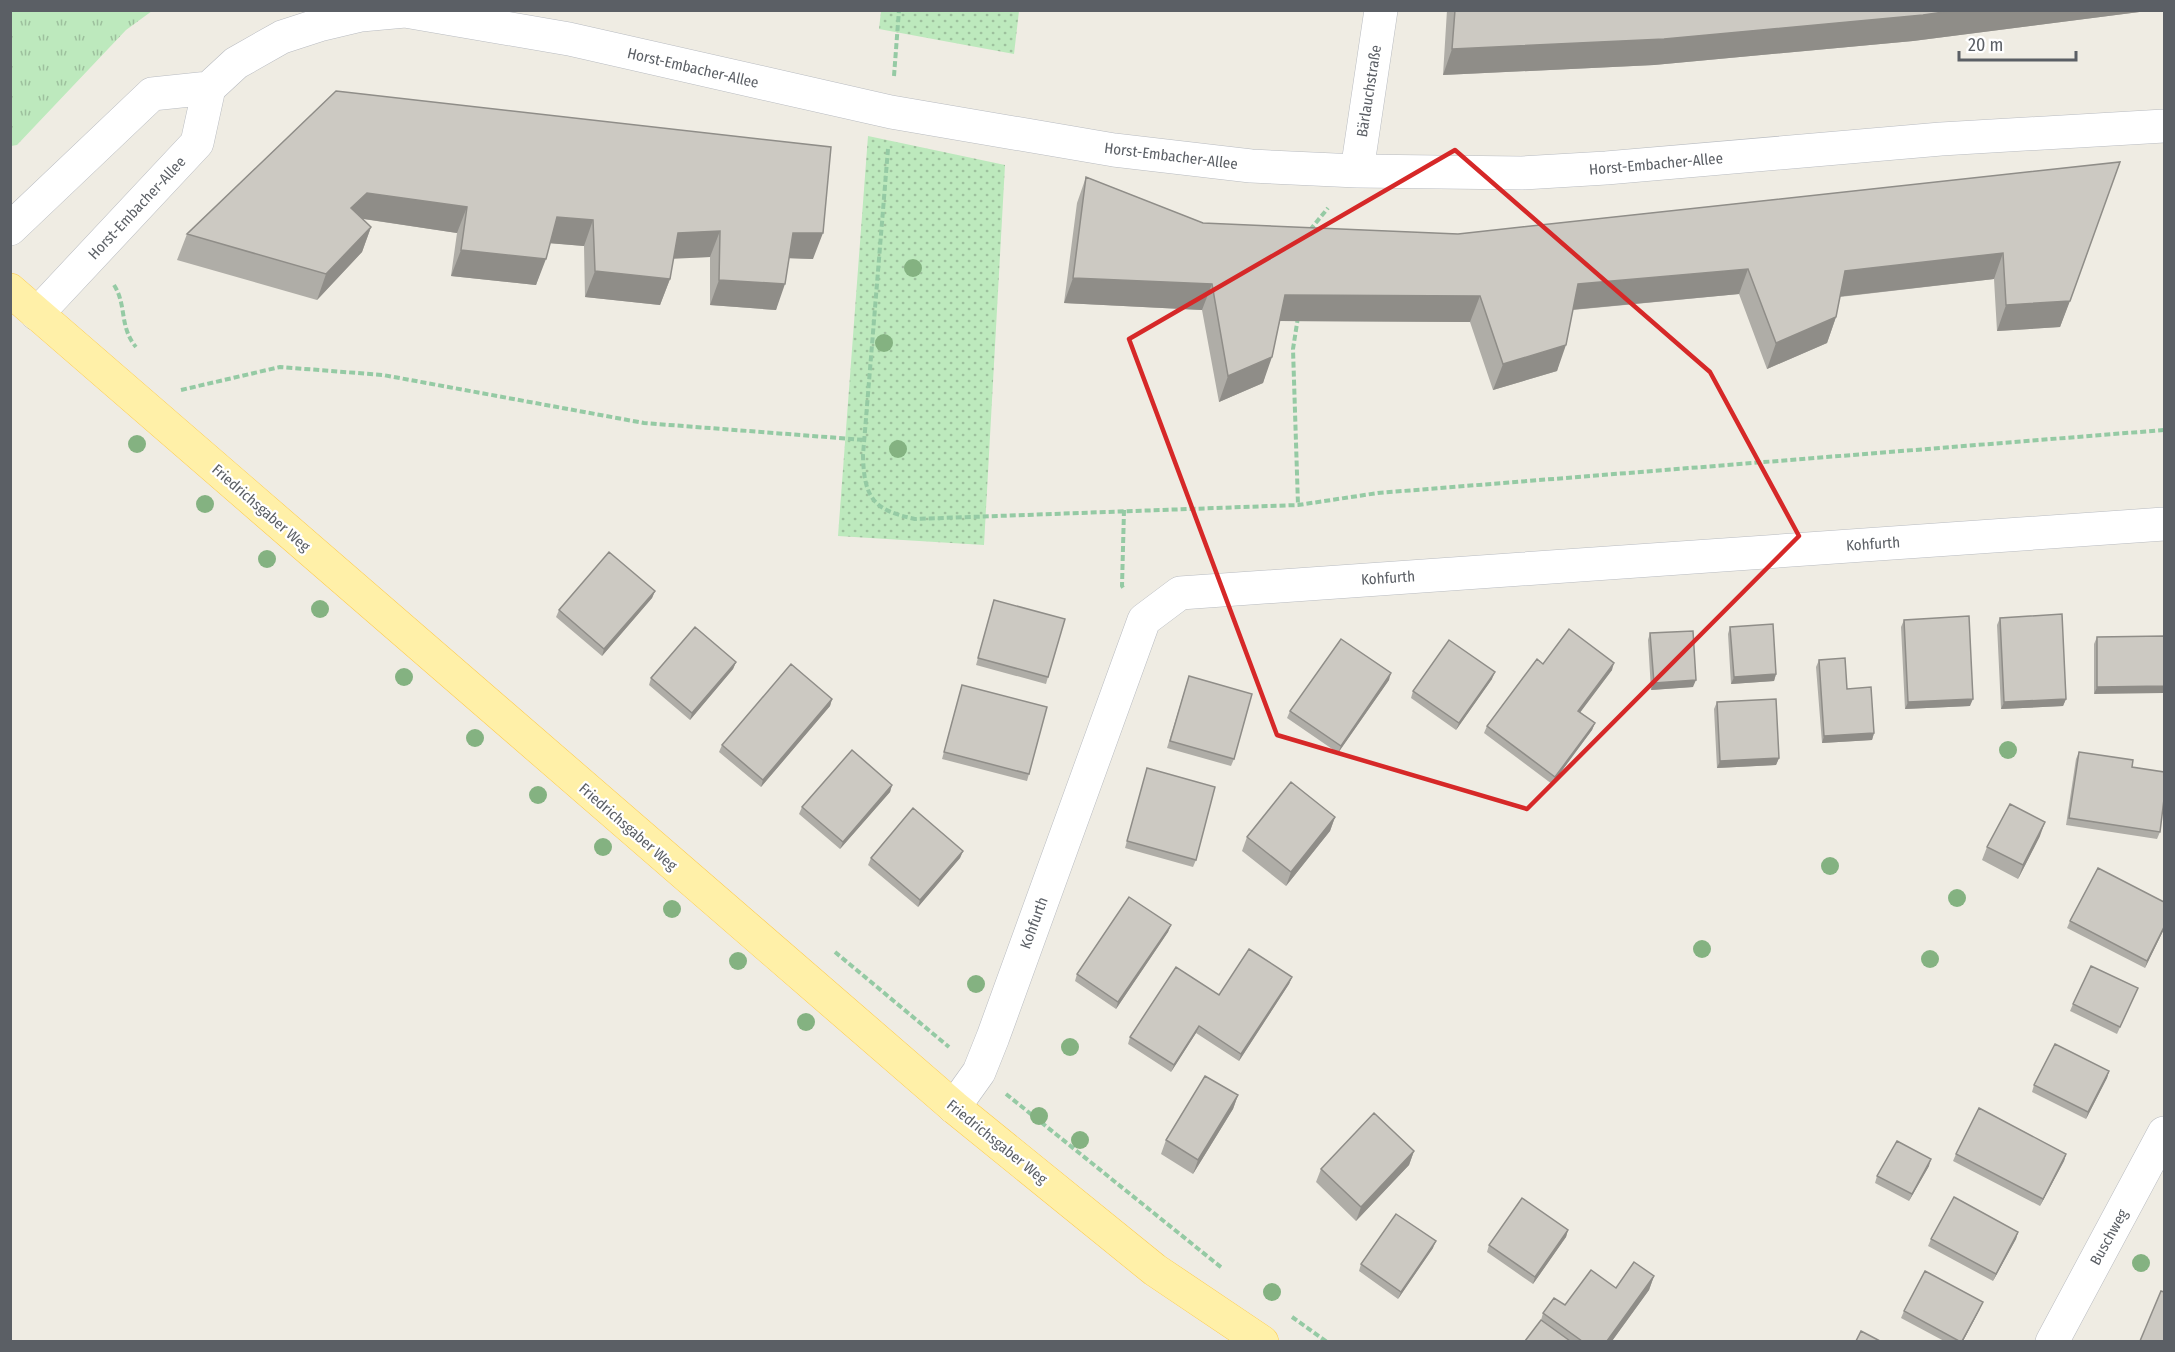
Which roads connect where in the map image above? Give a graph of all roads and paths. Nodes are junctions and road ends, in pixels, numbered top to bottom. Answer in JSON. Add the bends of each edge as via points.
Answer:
{"nodes":[{"id":1,"x":899,"y":10,"type":"edge"},
{"id":2,"x":1381,"y":10,"type":"edge"},
{"id":3,"x":209,"y":88,"type":"junction"},
{"id":4,"x":891,"y":112,"type":"junction"},
{"id":5,"x":2164,"y":126,"type":"edge"},
{"id":6,"x":1357,"y":171,"type":"junction"},
{"id":7,"x":10,"y":229,"type":"edge"},
{"id":8,"x":1308,"y":242,"type":"edge"},
{"id":9,"x":88,"y":261,"type":"junction"},
{"id":10,"x":10,"y":290,"type":"edge"},
{"id":11,"x":1299,"y":306,"type":"edge"},
{"id":12,"x":37,"y":314,"type":"junction"},
{"id":13,"x":139,"y":351,"type":"dead end"},
{"id":14,"x":182,"y":399,"type":"dead end"},
{"id":15,"x":2164,"y":430,"type":"edge"},
{"id":16,"x":865,"y":440,"type":"junction"},
{"id":17,"x":1298,"y":505,"type":"junction"},
{"id":18,"x":1124,"y":510,"type":"junction"},
{"id":19,"x":2164,"y":524,"type":"edge"},
{"id":20,"x":1144,"y":620,"type":"junction"},
{"id":21,"x":833,"y":950,"type":"dead end"},
{"id":22,"x":979,"y":1072,"type":"junction"},
{"id":23,"x":954,"y":1107,"type":"junction"},
{"id":24,"x":2164,"y":1133,"type":"edge"},
{"id":25,"x":1225,"y":1270,"type":"dead end"},
{"id":26,"x":1290,"y":1316,"type":"dead end"},
{"id":27,"x":1262,"y":1341,"type":"edge"},
{"id":28,"x":1328,"y":1341,"type":"edge"},
{"id":29,"x":2052,"y":1341,"type":"edge"}],
"edges":[{"from":1,"to":4,"type":"path"},
{"from":2,"to":6,"type":"street","name":"Bärlauchstraße"},
{"from":3,"to":4,"type":"street","name":"Horst-Embacher-Allee","via":[[236,63],[282,37],[360,15],[405,11],[569,39]]},
{"from":3,"to":7,"type":"street","via":[[152,94]]},
{"from":3,"to":9,"type":"street","name":"Horst-Embacher-Allee","via":[[197,143]]},
{"from":4,"to":6,"type":"street","name":"Horst-Embacher-Allee","via":[[1114,150],[1251,166]]},
{"from":4,"to":16,"type":"path"},
{"from":5,"to":6,"type":"street","name":"Horst-Embacher-Allee","via":[[1941,139],[1585,170]]},
{"from":6,"to":8,"type":"path","via":[[1310,231]]},
{"from":9,"to":12,"type":"street","name":"Horst-Embacher-Allee"},
{"from":9,"to":13,"type":"path","via":[[112,282],[122,298],[122,319]]},
{"from":10,"to":12,"type":"main road","name":"Friedrichsgaber Weg"},
{"from":11,"to":17,"type":"path","via":[[1293,349]]},
{"from":12,"to":23,"type":"main road","name":"Friedrichsgaber Weg"},
{"from":14,"to":16,"type":"path","via":[[174,392],[280,367],[383,375],[644,423]]},
{"from":15,"to":17,"type":"path","via":[[1378,493]]},
{"from":16,"to":18,"type":"path","via":[[864,480],[871,499],[889,513],[915,519]]},
{"from":17,"to":18,"type":"path"},
{"from":18,"to":20,"type":"path","via":[[1122,586]]},
{"from":19,"to":20,"type":"street","name":"Kohfurth","via":[[1179,592]]},
{"from":20,"to":22,"type":"street","name":"Kohfurth"},
{"from":21,"to":22,"type":"path"},
{"from":22,"to":23,"type":"street","name":"Kohfurth"},
{"from":22,"to":25,"type":"path"},
{"from":23,"to":27,"type":"main road","name":"Friedrichsgaber Weg","via":[[1155,1270]]},
{"from":24,"to":29,"type":"street","name":"Buschweg"},
{"from":26,"to":28,"type":"path"}]}
